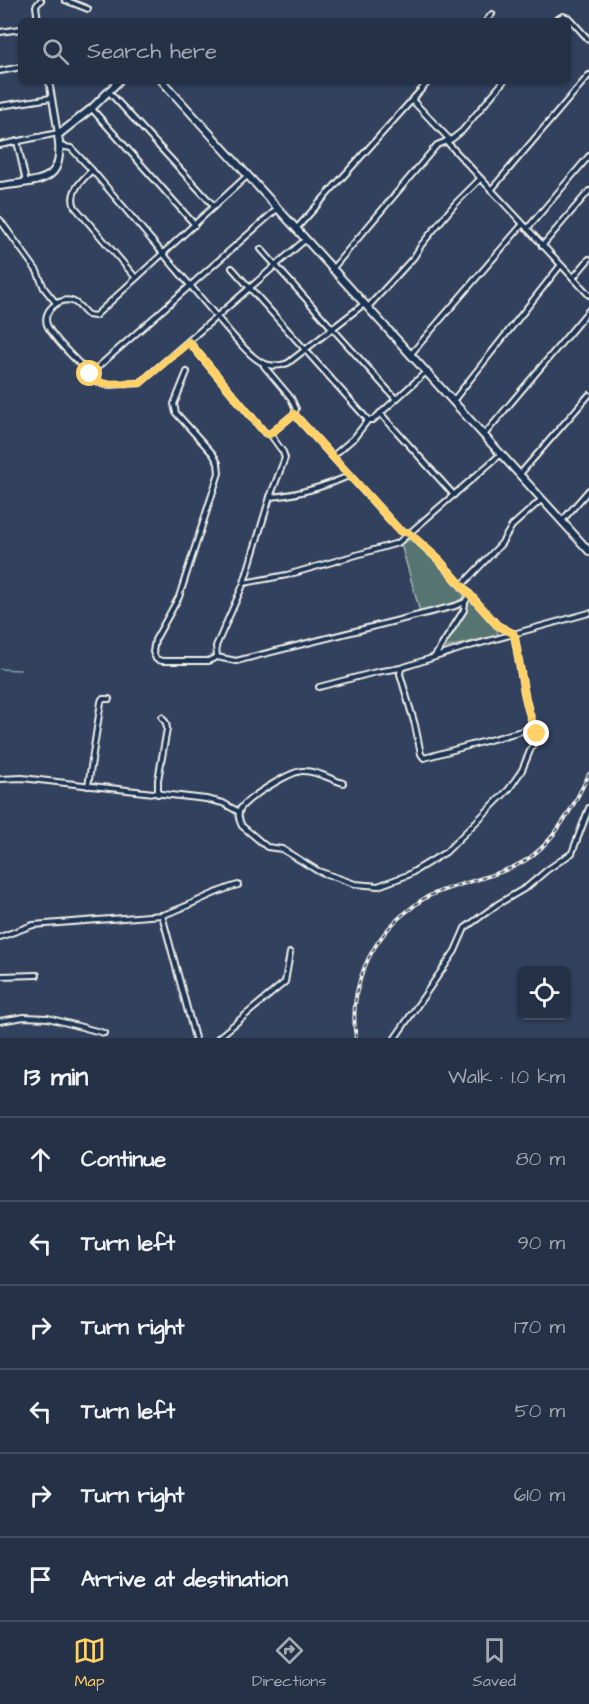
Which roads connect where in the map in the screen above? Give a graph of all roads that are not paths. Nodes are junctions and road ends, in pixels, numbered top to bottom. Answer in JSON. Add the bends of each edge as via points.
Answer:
{"nodes":[{"id":1,"x":41,"y":0,"type":"edge"},
{"id":2,"x":65,"y":0,"type":"edge"},
{"id":3,"x":88,"y":9,"type":"dead end"},
{"id":4,"x":492,"y":14,"type":"dead end"},
{"id":5,"x":38,"y":18,"type":"edge"},
{"id":6,"x":489,"y":18,"type":"edge"},
{"id":7,"x":571,"y":21,"type":"edge"},
{"id":8,"x":18,"y":29,"type":"edge"},
{"id":9,"x":0,"y":32,"type":"edge"},
{"id":10,"x":589,"y":40,"type":"edge"},
{"id":11,"x":18,"y":68,"type":"edge"},
{"id":12,"x":0,"y":71,"type":"edge"},
{"id":13,"x":589,"y":75,"type":"edge"},
{"id":14,"x":49,"y":84,"type":"edge"},
{"id":15,"x":116,"y":84,"type":"edge"},
{"id":16,"x":165,"y":84,"type":"edge"},
{"id":17,"x":426,"y":84,"type":"edge"},
{"id":18,"x":501,"y":84,"type":"edge"},
{"id":19,"x":109,"y":92,"type":"junction"},
{"id":20,"x":51,"y":98,"type":"junction"},
{"id":21,"x":412,"y":100,"type":"junction"},
{"id":22,"x":0,"y":106,"type":"edge"},
{"id":23,"x":92,"y":108,"type":"junction"},
{"id":24,"x":58,"y":134,"type":"junction"},
{"id":25,"x":16,"y":141,"type":"junction"},
{"id":26,"x":448,"y":141,"type":"junction"},
{"id":27,"x":0,"y":145,"type":"edge"},
{"id":28,"x":60,"y":146,"type":"junction"},
{"id":29,"x":589,"y":156,"type":"edge"},
{"id":30,"x":92,"y":170,"type":"junction"},
{"id":31,"x":247,"y":176,"type":"junction"},
{"id":32,"x":480,"y":179,"type":"junction"},
{"id":33,"x":26,"y":182,"type":"junction"},
{"id":34,"x":0,"y":186,"type":"edge"},
{"id":35,"x":491,"y":190,"type":"junction"},
{"id":36,"x":589,"y":191,"type":"edge"},
{"id":37,"x":214,"y":206,"type":"junction"},
{"id":38,"x":277,"y":209,"type":"junction"},
{"id":39,"x":0,"y":220,"type":"edge"},
{"id":40,"x":195,"y":225,"type":"junction"},
{"id":41,"x":522,"y":225,"type":"junction"},
{"id":42,"x":526,"y":229,"type":"junction"},
{"id":43,"x":295,"y":230,"type":"junction"},
{"id":44,"x":305,"y":240,"type":"junction"},
{"id":45,"x":542,"y":246,"type":"junction"},
{"id":46,"x":261,"y":249,"type":"dead end"},
{"id":47,"x":164,"y":253,"type":"junction"},
{"id":48,"x":589,"y":259,"type":"edge"},
{"id":49,"x":276,"y":265,"type":"junction"},
{"id":50,"x":560,"y":266,"type":"junction"},
{"id":51,"x":232,"y":268,"type":"dead end"},
{"id":52,"x":333,"y":268,"type":"junction"},
{"id":53,"x":136,"y":278,"type":"junction"},
{"id":54,"x":573,"y":278,"type":"junction"},
{"id":55,"x":191,"y":284,"type":"junction"},
{"id":56,"x":251,"y":288,"type":"junction"},
{"id":57,"x":589,"y":295,"type":"edge"},
{"id":58,"x":56,"y":303,"type":"junction"},
{"id":59,"x":366,"y":306,"type":"junction"},
{"id":60,"x":589,"y":310,"type":"edge"},
{"id":61,"x":217,"y":315,"type":"junction"},
{"id":62,"x":333,"y":330,"type":"junction"},
{"id":63,"x":189,"y":342,"type":"junction"},
{"id":64,"x":307,"y":349,"type":"junction"},
{"id":65,"x":410,"y":355,"type":"junction"},
{"id":66,"x":263,"y":365,"type":"junction"},
{"id":67,"x":187,"y":372,"type":"dead end"},
{"id":68,"x":425,"y":373,"type":"junction"},
{"id":69,"x":90,"y":374,"type":"junction"},
{"id":70,"x":589,"y":395,"type":"edge"},
{"id":71,"x":395,"y":398,"type":"junction"},
{"id":72,"x":452,"y":401,"type":"junction"},
{"id":73,"x":380,"y":413,"type":"junction"},
{"id":74,"x":294,"y":414,"type":"junction"},
{"id":75,"x":368,"y":420,"type":"junction"},
{"id":76,"x":270,"y":434,"type":"junction"},
{"id":77,"x":484,"y":435,"type":"junction"},
{"id":78,"x":501,"y":454,"type":"junction"},
{"id":79,"x":333,"y":456,"type":"junction"},
{"id":80,"x":351,"y":475,"type":"junction"},
{"id":81,"x":519,"y":475,"type":"junction"},
{"id":82,"x":589,"y":490,"type":"edge"},
{"id":83,"x":454,"y":495,"type":"junction"},
{"id":84,"x":270,"y":497,"type":"junction"},
{"id":85,"x":541,"y":500,"type":"junction"},
{"id":86,"x":562,"y":522,"type":"junction"},
{"id":87,"x":409,"y":533,"type":"junction"},
{"id":88,"x":589,"y":550,"type":"edge"},
{"id":89,"x":244,"y":583,"type":"junction"},
{"id":90,"x":462,"y":585,"type":"junction"},
{"id":91,"x":470,"y":596,"type":"junction"},
{"id":92,"x":465,"y":602,"type":"junction"},
{"id":93,"x":589,"y":613,"type":"edge"},
{"id":94,"x":514,"y":634,"type":"junction"},
{"id":95,"x":217,"y":657,"type":"junction"},
{"id":96,"x":434,"y":657,"type":"junction"},
{"id":97,"x":401,"y":668,"type":"junction"},
{"id":98,"x":319,"y":687,"type":"dead end"},
{"id":99,"x":110,"y":699,"type":"dead end"},
{"id":100,"x":162,"y":717,"type":"dead end"},
{"id":101,"x":533,"y":725,"type":"junction"},
{"id":102,"x":0,"y":779,"type":"edge"},
{"id":103,"x":343,"y":783,"type":"dead end"},
{"id":104,"x":88,"y":786,"type":"junction"},
{"id":105,"x":158,"y":794,"type":"junction"},
{"id":106,"x":589,"y":808,"type":"edge"},
{"id":107,"x":239,"y":812,"type":"junction"},
{"id":108,"x":238,"y":885,"type":"dead end"},
{"id":109,"x":162,"y":915,"type":"junction"},
{"id":110,"x":0,"y":937,"type":"edge"},
{"id":111,"x":290,"y":953,"type":"dead end"},
{"id":112,"x":37,"y":975,"type":"dead end"},
{"id":113,"x":0,"y":976,"type":"edge"},
{"id":114,"x":0,"y":1021,"type":"edge"},
{"id":115,"x":104,"y":1034,"type":"dead end"},
{"id":116,"x":195,"y":1038,"type":"edge"},
{"id":117,"x":218,"y":1038,"type":"edge"},
{"id":118,"x":395,"y":1038,"type":"edge"}],
"edges":[{"from":1,"to":5,"type":"street","via":[[36,6]]},
{"from":2,"to":3,"type":"street"},
{"from":4,"to":6,"type":"street"},
{"from":7,"to":10,"type":"street"},
{"from":8,"to":9,"type":"street"},
{"from":11,"to":12,"type":"street"},
{"from":13,"to":35,"type":"street"},
{"from":14,"to":20,"type":"street"},
{"from":15,"to":19,"type":"street"},
{"from":16,"to":31,"type":"street"},
{"from":17,"to":21,"type":"street"},
{"from":18,"to":26,"type":"street","via":[[462,131]]},
{"from":19,"to":23,"type":"street"},
{"from":19,"to":37,"type":"street"},
{"from":20,"to":22,"type":"street"},
{"from":20,"to":24,"type":"street"},
{"from":21,"to":26,"type":"street"},
{"from":21,"to":43,"type":"street"},
{"from":23,"to":24,"type":"street"},
{"from":23,"to":40,"type":"street"},
{"from":24,"to":25,"type":"street"},
{"from":24,"to":28,"type":"street"},
{"from":25,"to":27,"type":"street"},
{"from":25,"to":33,"type":"street"},
{"from":26,"to":32,"type":"street"},
{"from":26,"to":52,"type":"street","via":[[437,145]]},
{"from":28,"to":30,"type":"street","via":[[71,148]]},
{"from":28,"to":33,"type":"street","via":[[60,160],[51,175]]},
{"from":29,"to":42,"type":"street"},
{"from":30,"to":47,"type":"street"},
{"from":30,"to":53,"type":"street","via":[[75,191],[75,207]]},
{"from":31,"to":37,"type":"street"},
{"from":31,"to":38,"type":"street"},
{"from":32,"to":35,"type":"street"},
{"from":32,"to":59,"type":"street"},
{"from":33,"to":34,"type":"street"},
{"from":35,"to":41,"type":"street"},
{"from":36,"to":45,"type":"street"},
{"from":37,"to":40,"type":"street"},
{"from":38,"to":43,"type":"street"},
{"from":38,"to":55,"type":"street"},
{"from":39,"to":58,"type":"street"},
{"from":40,"to":47,"type":"street"},
{"from":41,"to":42,"type":"street"},
{"from":41,"to":65,"type":"street"},
{"from":42,"to":45,"type":"street"},
{"from":43,"to":44,"type":"street"},
{"from":44,"to":49,"type":"street"},
{"from":44,"to":52,"type":"street"},
{"from":45,"to":50,"type":"street"},
{"from":46,"to":49,"type":"street"},
{"from":47,"to":53,"type":"street"},
{"from":47,"to":55,"type":"street"},
{"from":48,"to":54,"type":"street"},
{"from":49,"to":56,"type":"street"},
{"from":49,"to":62,"type":"street"},
{"from":50,"to":54,"type":"street"},
{"from":50,"to":72,"type":"street"},
{"from":51,"to":56,"type":"street"},
{"from":52,"to":59,"type":"street"},
{"from":53,"to":58,"type":"street","via":[[95,316],[87,315],[71,301]]},
{"from":54,"to":57,"type":"street"},
{"from":55,"to":61,"type":"street"},
{"from":55,"to":69,"type":"street"},
{"from":56,"to":61,"type":"street"},
{"from":56,"to":64,"type":"street"},
{"from":58,"to":69,"type":"street","via":[[46,316],[47,325]]},
{"from":59,"to":62,"type":"street"},
{"from":59,"to":65,"type":"street"},
{"from":60,"to":77,"type":"street"},
{"from":61,"to":63,"type":"street"},
{"from":61,"to":66,"type":"street"},
{"from":62,"to":64,"type":"street"},
{"from":62,"to":71,"type":"street"},
{"from":63,"to":69,"type":"street","via":[[140,383],[103,384]]},
{"from":63,"to":76,"type":"street","via":[[265,433]]},
{"from":64,"to":66,"type":"street","via":[[281,366]]},
{"from":64,"to":75,"type":"street"},
{"from":65,"to":68,"type":"street"},
{"from":66,"to":74,"type":"street","via":[[291,398]]},
{"from":67,"to":95,"type":"street","via":[[174,404],[176,413],[219,462],[219,473],[178,597],[155,640],[153,652],[162,661],[208,661]]},
{"from":68,"to":71,"type":"street"},
{"from":68,"to":72,"type":"street"},
{"from":70,"to":81,"type":"street"},
{"from":71,"to":73,"type":"street"},
{"from":72,"to":77,"type":"street"},
{"from":73,"to":75,"type":"street"},
{"from":73,"to":83,"type":"street"},
{"from":74,"to":76,"type":"street"},
{"from":74,"to":79,"type":"street"},
{"from":75,"to":79,"type":"street"},
{"from":76,"to":84,"type":"street","via":[[285,458]]},
{"from":77,"to":78,"type":"street"},
{"from":78,"to":81,"type":"street"},
{"from":78,"to":83,"type":"street"},
{"from":79,"to":80,"type":"street"},
{"from":80,"to":84,"type":"street","via":[[333,483]]},
{"from":80,"to":87,"type":"street","via":[[400,531]]},
{"from":81,"to":85,"type":"street"},
{"from":82,"to":86,"type":"street"},
{"from":83,"to":87,"type":"street"},
{"from":84,"to":89,"type":"street"},
{"from":85,"to":86,"type":"street"},
{"from":85,"to":90,"type":"street","via":[[512,526]]},
{"from":86,"to":88,"type":"street"},
{"from":87,"to":89,"type":"street","via":[[398,543]]},
{"from":87,"to":90,"type":"street"},
{"from":89,"to":95,"type":"street","via":[[216,646]]},
{"from":90,"to":91,"type":"street"},
{"from":91,"to":92,"type":"street"},
{"from":91,"to":94,"type":"street","via":[[497,625]]},
{"from":92,"to":95,"type":"street","via":[[236,661]]},
{"from":92,"to":96,"type":"street","via":[[464,610]]},
{"from":93,"to":94,"type":"street"},
{"from":94,"to":96,"type":"street"},
{"from":94,"to":101,"type":"street"},
{"from":96,"to":97,"type":"street"},
{"from":97,"to":98,"type":"street"},
{"from":97,"to":101,"type":"street","via":[[424,758]]},
{"from":99,"to":104,"type":"street","via":[[101,702]]},
{"from":100,"to":105,"type":"street","via":[[167,729]]},
{"from":101,"to":107,"type":"street","via":[[536,741],[509,789],[446,852],[408,875],[378,886],[355,884],[318,871],[282,849],[267,847],[242,826]]},
{"from":102,"to":104,"type":"street"},
{"from":103,"to":107,"type":"street","via":[[306,771],[295,772],[262,791]]},
{"from":104,"to":105,"type":"street"},
{"from":105,"to":107,"type":"street","via":[[212,800]]},
{"from":106,"to":118,"type":"street","via":[[572,853],[465,928],[455,951]]},
{"from":108,"to":109,"type":"street"},
{"from":109,"to":110,"type":"street","via":[[33,925]]},
{"from":109,"to":116,"type":"street"},
{"from":111,"to":117,"type":"street","via":[[285,982]]},
{"from":112,"to":113,"type":"street"},
{"from":114,"to":115,"type":"street","via":[[48,1018]]}]}
